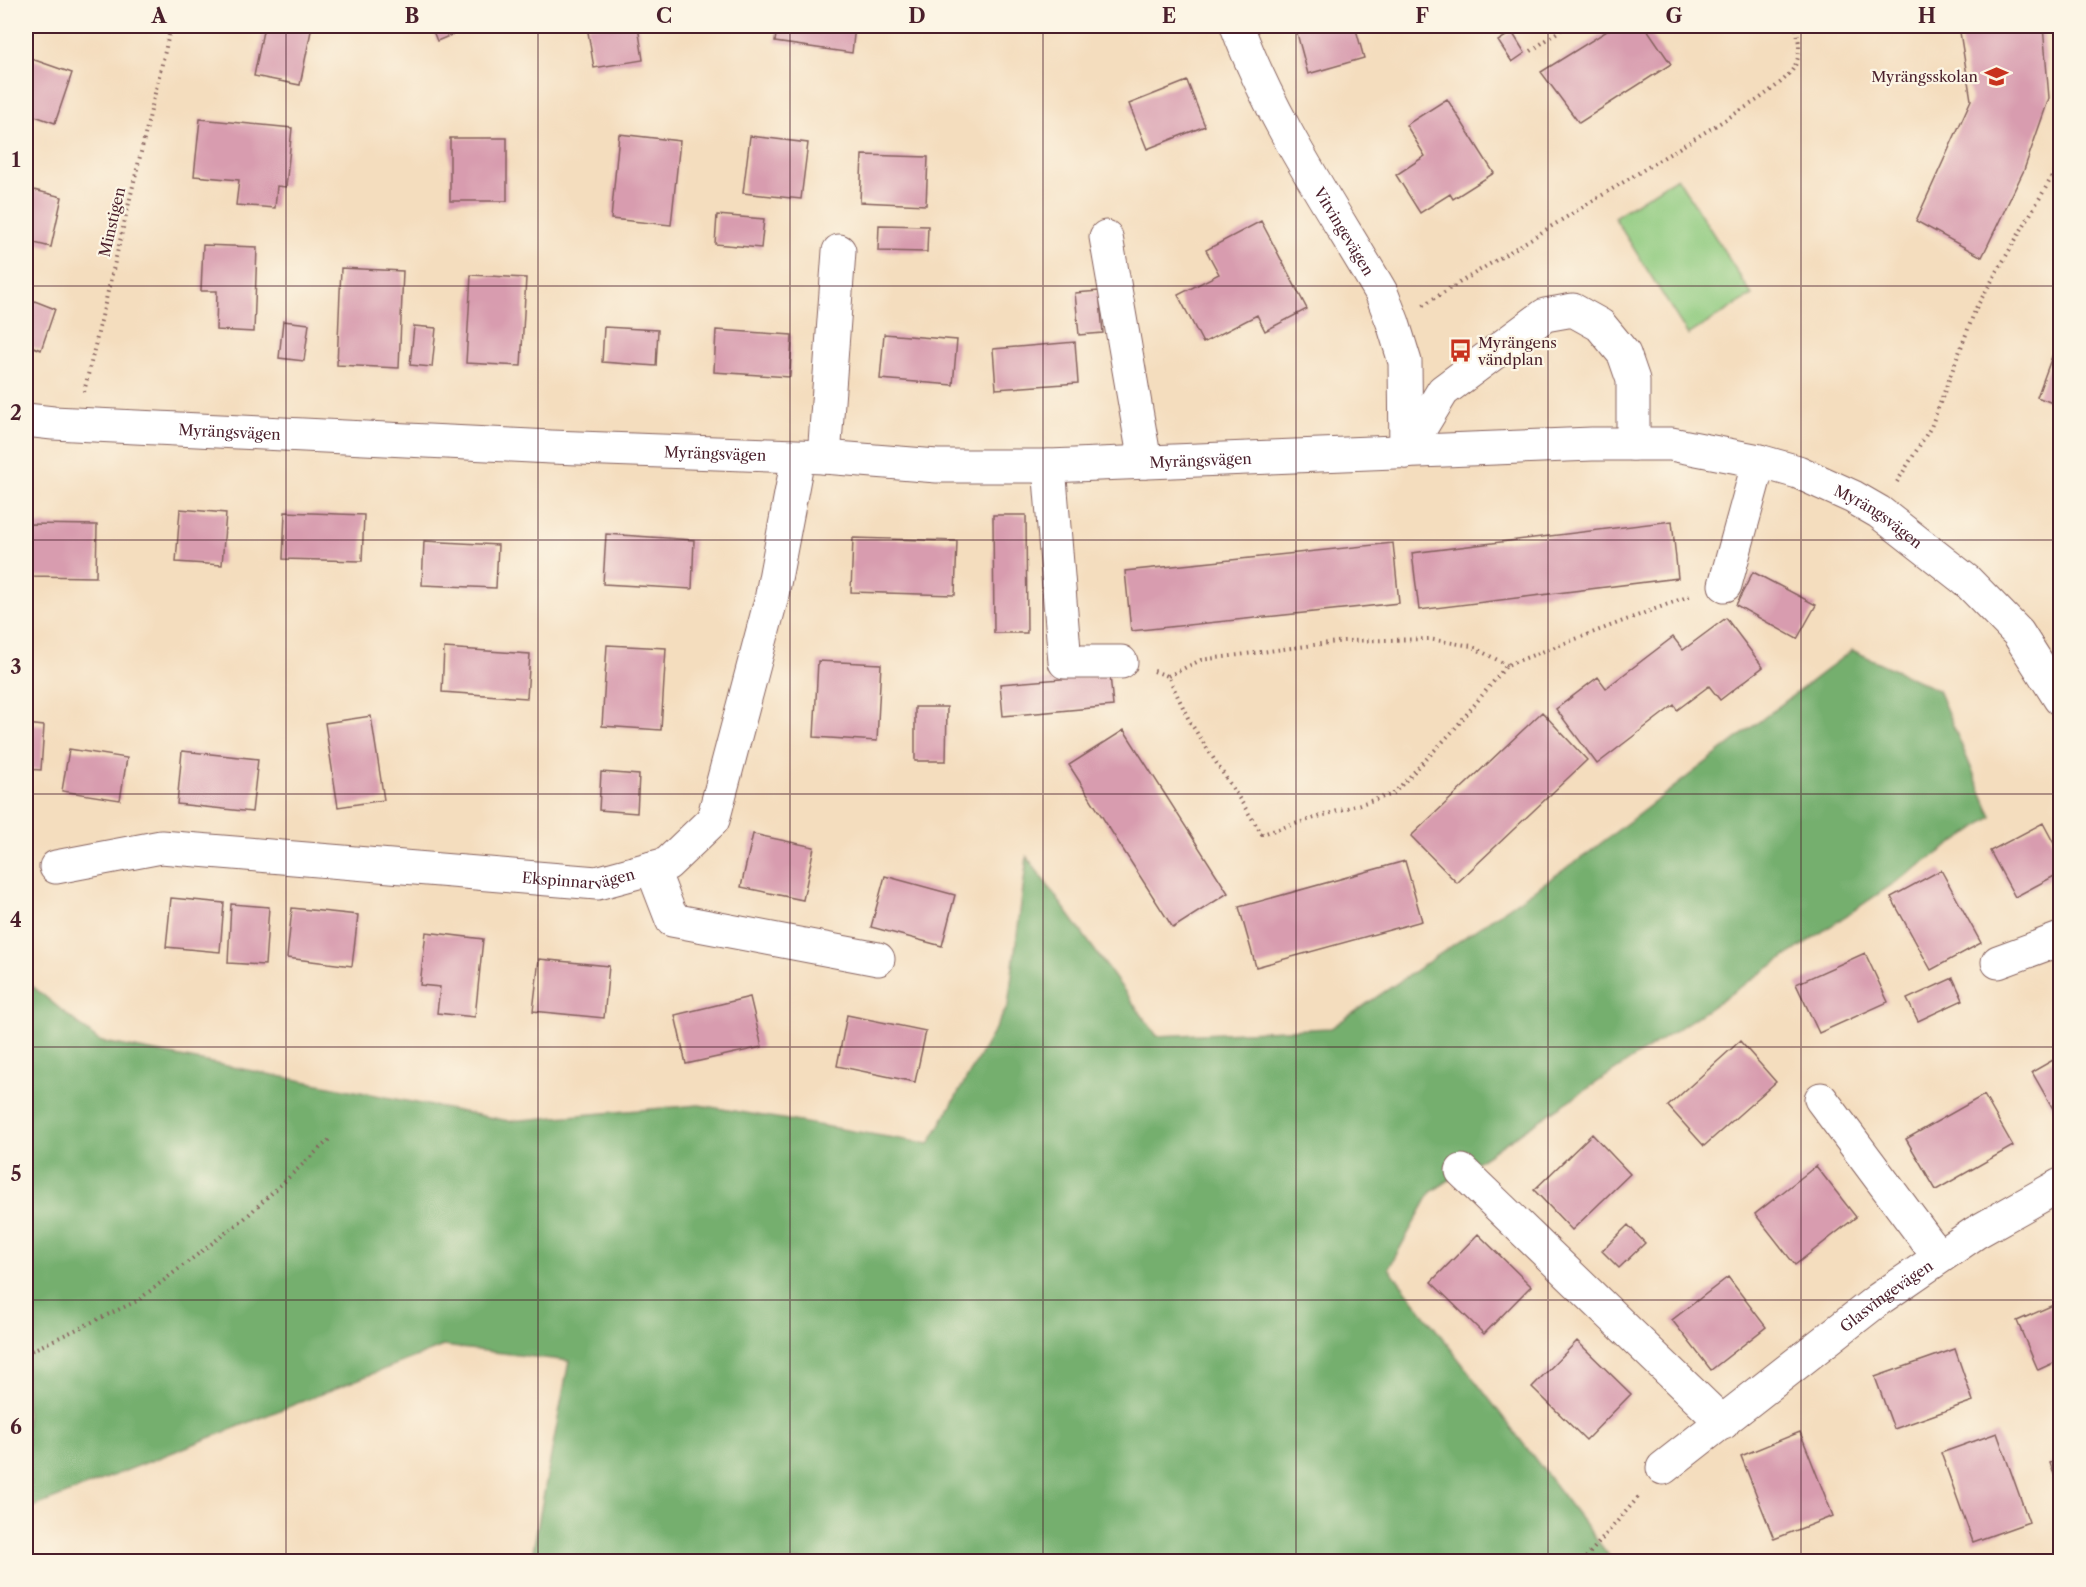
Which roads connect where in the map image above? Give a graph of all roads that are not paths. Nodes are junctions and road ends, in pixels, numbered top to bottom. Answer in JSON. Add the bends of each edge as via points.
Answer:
{"nodes":[{"id":1,"x":1237,"y":26,"type":"edge"},
{"id":2,"x":1106,"y":237,"type":"dead end"},
{"id":3,"x":839,"y":251,"type":"dead end"},
{"id":4,"x":26,"y":420,"type":"edge"},
{"id":5,"x":1633,"y":444,"type":"junction"},
{"id":6,"x":1406,"y":452,"type":"junction"},
{"id":7,"x":811,"y":457,"type":"junction"},
{"id":8,"x":1759,"y":461,"type":"junction"},
{"id":9,"x":1145,"y":462,"type":"junction"},
{"id":10,"x":1049,"y":466,"type":"junction"},
{"id":11,"x":1725,"y":585,"type":"road end"},
{"id":12,"x":1121,"y":662,"type":"road end"},
{"id":13,"x":2061,"y":699,"type":"edge"},
{"id":14,"x":56,"y":867,"type":"dead end"},
{"id":15,"x":652,"y":868,"type":"junction"},
{"id":16,"x":2061,"y":939,"type":"edge"},
{"id":17,"x":878,"y":959,"type":"dead end"},
{"id":18,"x":1998,"y":962,"type":"dead end"},
{"id":19,"x":1821,"y":1099,"type":"dead end"},
{"id":20,"x":1462,"y":1171,"type":"dead end"},
{"id":21,"x":2061,"y":1185,"type":"edge"},
{"id":22,"x":1939,"y":1257,"type":"junction"},
{"id":23,"x":1723,"y":1423,"type":"junction"},
{"id":24,"x":1663,"y":1468,"type":"road end"}],
"edges":[{"from":1,"to":6,"type":"street","name":"Vitvingevägen","via":[[1274,112],[1381,292],[1394,323],[1405,362]]},
{"from":2,"to":9,"type":"street"},
{"from":3,"to":7,"type":"street","name":"Ekspinnarvägen"},
{"from":4,"to":7,"type":"street","name":"Myrängsvägen"},
{"from":5,"to":6,"type":"street","name":"Myrängsvägen"},
{"from":5,"to":6,"type":"street","via":[[1633,380],[1624,354],[1600,325],[1573,310],[1545,315],[1443,391]]},
{"from":5,"to":8,"type":"street","name":"Myrängsvägen","via":[[1671,444]]},
{"from":6,"to":9,"type":"street","name":"Myrängsvägen"},
{"from":7,"to":10,"type":"street","name":"Myrängsvägen","via":[[937,466]]},
{"from":7,"to":15,"type":"street","name":"Ekspinnarvägen","via":[[713,820],[666,864]]},
{"from":8,"to":11,"type":"street"},
{"from":8,"to":13,"type":"street","name":"Myrängsvägen","via":[[1798,472],[1879,512],[1975,589],[2018,633]]},
{"from":9,"to":10,"type":"street","name":"Myrängsvägen"},
{"from":10,"to":12,"type":"street","via":[[1065,662]]},
{"from":14,"to":15,"type":"street","name":"Ekspinnarvägen","via":[[161,847],[597,883]]},
{"from":15,"to":17,"type":"street","via":[[672,920]]},
{"from":16,"to":18,"type":"street"},
{"from":19,"to":22,"type":"street"},
{"from":20,"to":23,"type":"street"},
{"from":21,"to":22,"type":"street","name":"Glasvingevägen"},
{"from":22,"to":23,"type":"street","name":"Glasvingevägen","via":[[1811,1350]]},
{"from":23,"to":24,"type":"street","name":"Glasvingevägen"}]}
